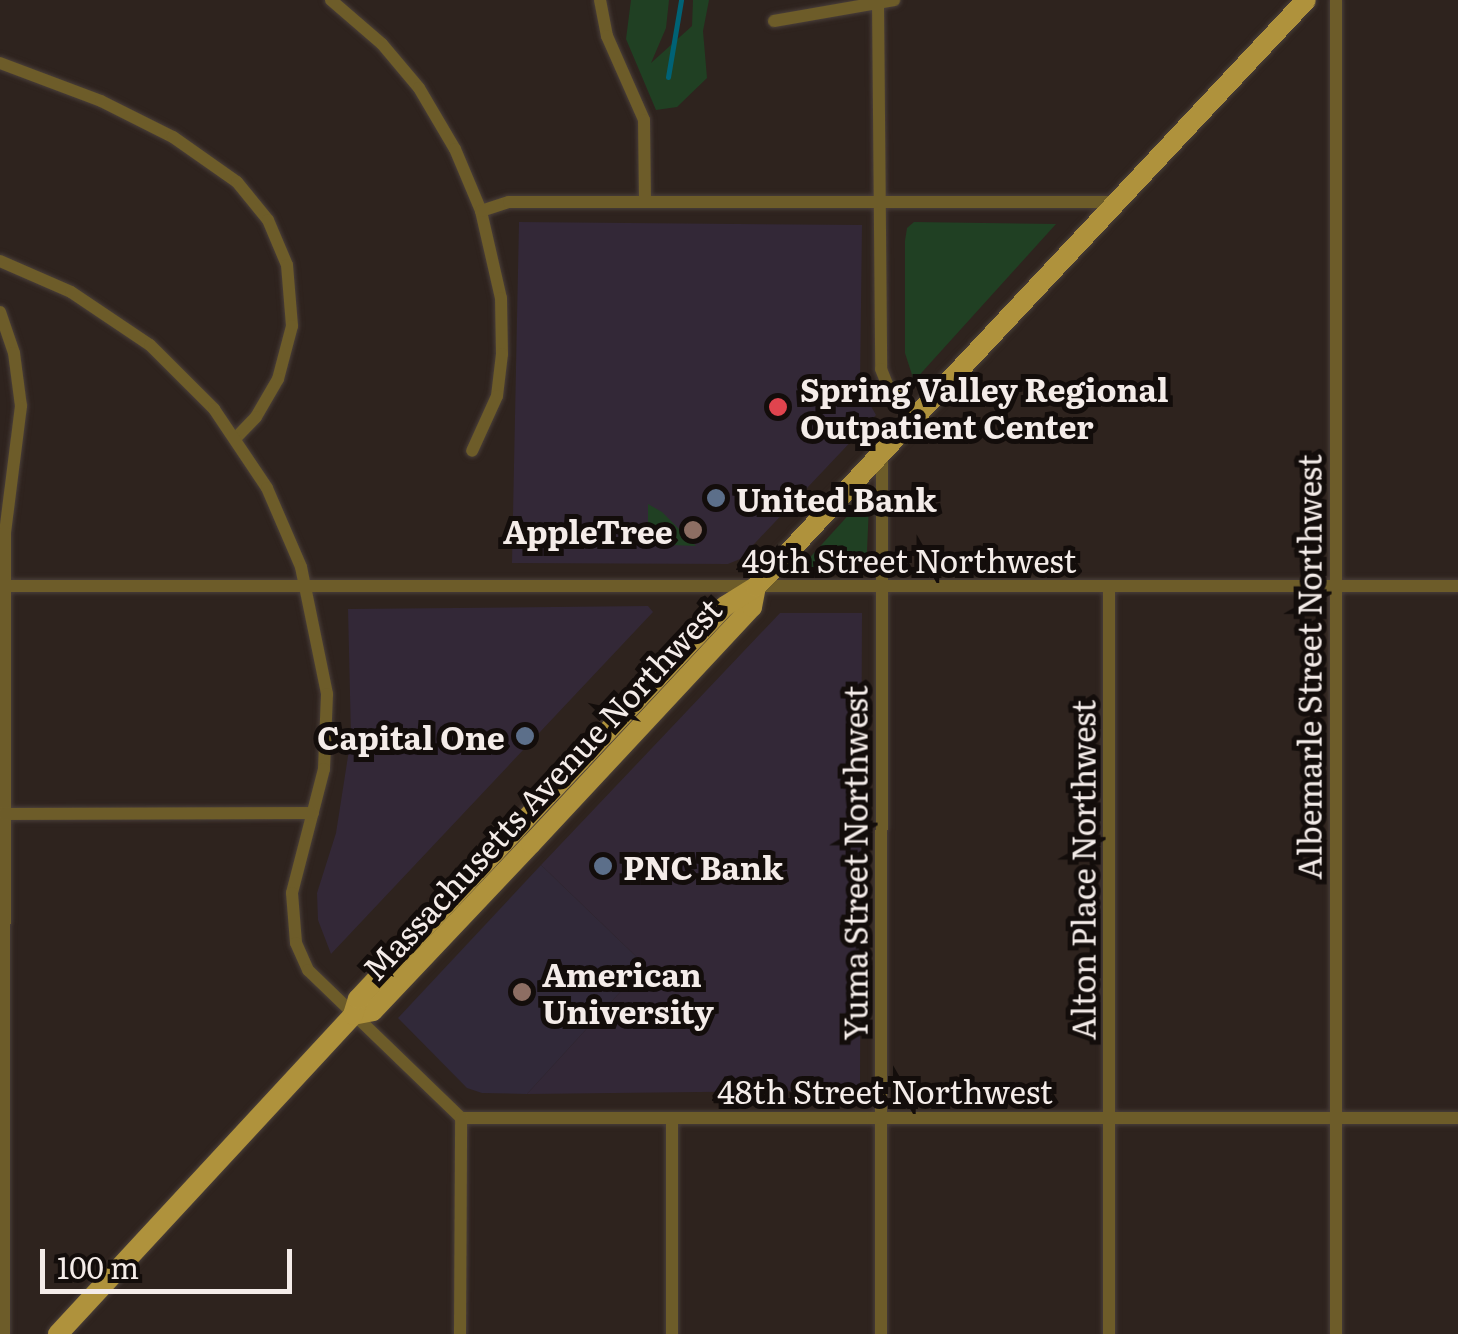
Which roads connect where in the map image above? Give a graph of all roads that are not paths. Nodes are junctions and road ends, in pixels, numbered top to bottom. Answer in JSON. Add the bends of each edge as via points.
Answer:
{"nodes":[{"id":1,"x":331,"y":0,"type":"edge"},
{"id":2,"x":600,"y":0,"type":"edge"},
{"id":3,"x":894,"y":0,"type":"edge"},
{"id":4,"x":1306,"y":0,"type":"edge"},
{"id":5,"x":1336,"y":0,"type":"edge"},
{"id":6,"x":879,"y":2,"type":"edge"},
{"id":7,"x":774,"y":21,"type":"dead end"},
{"id":8,"x":0,"y":63,"type":"edge"},
{"id":9,"x":645,"y":202,"type":"junction"},
{"id":10,"x":881,"y":202,"type":"junction"},
{"id":11,"x":1117,"y":202,"type":"junction"},
{"id":12,"x":481,"y":211,"type":"junction"},
{"id":13,"x":0,"y":261,"type":"edge"},
{"id":14,"x":0,"y":312,"type":"edge"},
{"id":15,"x":916,"y":415,"type":"junction"},
{"id":16,"x":236,"y":438,"type":"junction"},
{"id":17,"x":472,"y":451,"type":"dead end"},
{"id":18,"x":882,"y":452,"type":"junction"},
{"id":19,"x":2,"y":586,"type":"edge"},
{"id":20,"x":306,"y":586,"type":"junction"},
{"id":21,"x":881,"y":586,"type":"junction"},
{"id":22,"x":1110,"y":586,"type":"junction"},
{"id":23,"x":1336,"y":586,"type":"junction"},
{"id":24,"x":1458,"y":586,"type":"edge"},
{"id":25,"x":756,"y":587,"type":"junction"},
{"id":26,"x":4,"y":814,"type":"junction"},
{"id":27,"x":313,"y":814,"type":"junction"},
{"id":28,"x":353,"y":1015,"type":"junction"},
{"id":29,"x":2,"y":1117,"type":"edge"},
{"id":30,"x":461,"y":1118,"type":"junction"},
{"id":31,"x":672,"y":1118,"type":"junction"},
{"id":32,"x":881,"y":1118,"type":"junction"},
{"id":33,"x":1109,"y":1118,"type":"junction"},
{"id":34,"x":1336,"y":1118,"type":"junction"},
{"id":35,"x":1458,"y":1118,"type":"edge"},
{"id":36,"x":4,"y":1334,"type":"edge"},
{"id":37,"x":58,"y":1334,"type":"edge"},
{"id":38,"x":460,"y":1334,"type":"edge"},
{"id":39,"x":672,"y":1334,"type":"edge"},
{"id":40,"x":881,"y":1334,"type":"edge"},
{"id":41,"x":1109,"y":1334,"type":"edge"},
{"id":42,"x":1336,"y":1334,"type":"edge"}],
"edges":[{"from":1,"to":12,"type":"street","via":[[419,88],[456,150]]},
{"from":2,"to":9,"type":"street","via":[[644,120]]},
{"from":3,"to":6,"type":"street"},
{"from":4,"to":11,"type":"main road","name":"Massachusetts Avenue Northwest"},
{"from":5,"to":23,"type":"street","name":"Albemarle Street Northwest"},
{"from":6,"to":7,"type":"street"},
{"from":6,"to":10,"type":"street"},
{"from":8,"to":16,"type":"street","via":[[156,127],[224,171],[268,220],[287,266],[292,326],[278,379]]},
{"from":9,"to":10,"type":"street"},
{"from":9,"to":12,"type":"street","via":[[509,202]]},
{"from":10,"to":11,"type":"street"},
{"from":10,"to":15,"type":"street","via":[[881,369]]},
{"from":11,"to":15,"type":"main road","name":"Massachusetts Avenue Northwest"},
{"from":12,"to":17,"type":"street","via":[[501,298],[502,354],[497,396]]},
{"from":13,"to":16,"type":"street","via":[[71,292],[124,325],[185,378]]},
{"from":14,"to":19,"type":"street","via":[[21,406]]},
{"from":15,"to":18,"type":"main road","name":"Massachusetts Avenue Northwest"},
{"from":16,"to":20,"type":"street","via":[[276,506]]},
{"from":18,"to":21,"type":"street","name":"Yuma Street Northwest"},
{"from":18,"to":25,"type":"main road","name":"Massachusetts Avenue Northwest"},
{"from":19,"to":20,"type":"street","name":"49th Street Northwest"},
{"from":19,"to":26,"type":"street"},
{"from":20,"to":25,"type":"street","name":"49th Street Northwest"},
{"from":20,"to":27,"type":"street","via":[[328,709]]},
{"from":21,"to":22,"type":"street","name":"49th Street Northwest"},
{"from":21,"to":25,"type":"street","name":"49th Street Northwest"},
{"from":21,"to":32,"type":"street","name":"Yuma Street Northwest"},
{"from":22,"to":23,"type":"street","name":"49th Street Northwest"},
{"from":22,"to":33,"type":"street","name":"Alton Place Northwest"},
{"from":23,"to":24,"type":"street","name":"49th Street Northwest"},
{"from":23,"to":34,"type":"street","name":"Albemarle Street Northwest"},
{"from":25,"to":28,"type":"main road","name":"Massachusetts Avenue Northwest","via":[[752,608],[531,844],[373,1011]]},
{"from":26,"to":27,"type":"street"},
{"from":26,"to":29,"type":"street"},
{"from":27,"to":28,"type":"street","via":[[292,893],[294,933],[308,970]]},
{"from":28,"to":30,"type":"street"},
{"from":28,"to":37,"type":"main road","name":"Massachusetts Avenue Northwest"},
{"from":29,"to":36,"type":"street"},
{"from":30,"to":31,"type":"street","name":"48th Street Northwest"},
{"from":30,"to":38,"type":"street"},
{"from":31,"to":32,"type":"street","name":"48th Street Northwest"},
{"from":31,"to":39,"type":"street"},
{"from":32,"to":33,"type":"street","name":"48th Street Northwest"},
{"from":32,"to":40,"type":"street","name":"Yuma Street Northwest"},
{"from":33,"to":34,"type":"street","name":"48th Street Northwest"},
{"from":33,"to":41,"type":"street","name":"Alton Place Northwest"},
{"from":34,"to":35,"type":"street","name":"48th Street Northwest"},
{"from":34,"to":42,"type":"street","name":"Albemarle Street Northwest"}]}
